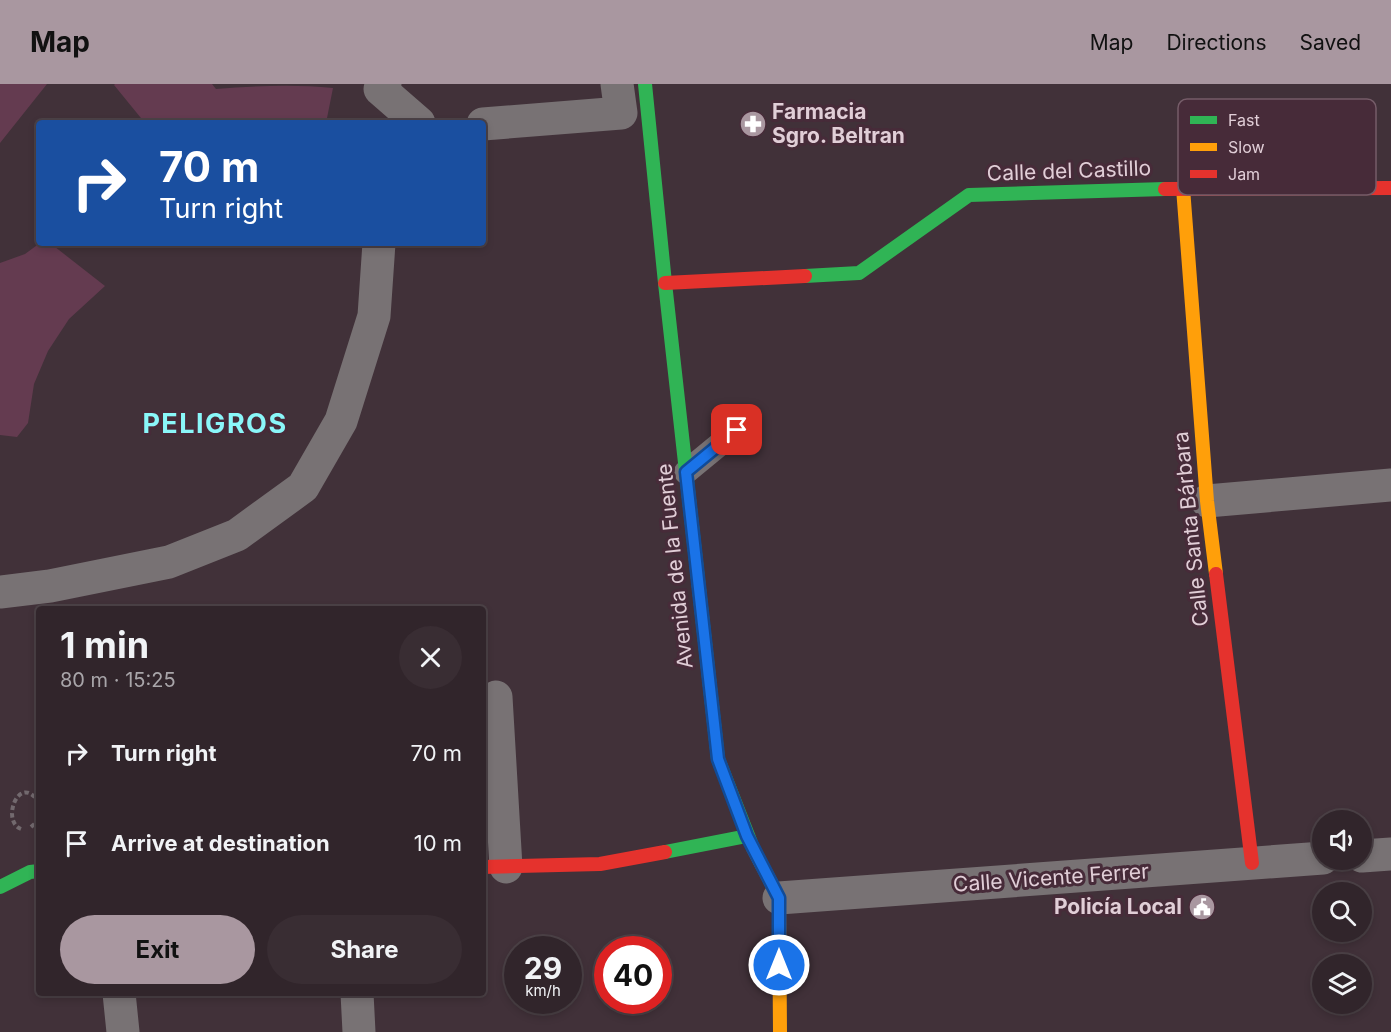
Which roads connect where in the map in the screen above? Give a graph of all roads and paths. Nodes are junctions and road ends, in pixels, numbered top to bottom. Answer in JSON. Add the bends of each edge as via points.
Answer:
{"nodes":[{"id":1,"x":385,"y":84,"type":"edge"},
{"id":2,"x":633,"y":98,"type":"edge"},
{"id":3,"x":416,"y":120,"type":"edge"},
{"id":4,"x":486,"y":125,"type":"edge"},
{"id":5,"x":1178,"y":188,"type":"edge"},
{"id":6,"x":1185,"y":195,"type":"edge"},
{"id":7,"x":379,"y":246,"type":"edge"},
{"id":8,"x":665,"y":283,"type":"junction"},
{"id":9,"x":737,"y":430,"type":"dead end"},
{"id":10,"x":686,"y":472,"type":"junction"},
{"id":11,"x":1391,"y":485,"type":"edge"},
{"id":12,"x":1207,"y":501,"type":"junction"},
{"id":13,"x":0,"y":592,"type":"edge"},
{"id":14,"x":496,"y":697,"type":"dead end"},
{"id":15,"x":36,"y":798,"type":"edge"},
{"id":16,"x":8,"y":800,"type":"dead end"},
{"id":17,"x":7,"y":820,"type":"dead end"},
{"id":18,"x":36,"y":824,"type":"edge"},
{"id":19,"x":747,"y":836,"type":"junction"},
{"id":20,"x":1391,"y":854,"type":"edge"},
{"id":21,"x":1372,"y":855,"type":"edge"},
{"id":22,"x":1312,"y":859,"type":"edge"},
{"id":23,"x":1252,"y":863,"type":"junction"},
{"id":24,"x":494,"y":867,"type":"edge"},
{"id":25,"x":36,"y":871,"type":"edge"},
{"id":26,"x":0,"y":887,"type":"edge"},
{"id":27,"x":779,"y":898,"type":"junction"},
{"id":28,"x":119,"y":996,"type":"edge"},
{"id":29,"x":357,"y":996,"type":"edge"},
{"id":30,"x":123,"y":1032,"type":"edge"},
{"id":31,"x":359,"y":1032,"type":"edge"},
{"id":32,"x":780,"y":1032,"type":"edge"}],
"edges":[{"from":1,"to":3,"type":"street","via":[[380,89]]},
{"from":2,"to":4,"type":"street","via":[[539,122]]},
{"from":2,"to":8,"type":"street","name":"Avenida de la Fuente"},
{"from":5,"to":8,"type":"street","name":"Calle del Castillo","via":[[969,195],[859,273]]},
{"from":6,"to":12,"type":"street","name":"Calle Santa Bárbara"},
{"from":7,"to":13,"type":"street","via":[[374,316],[341,421],[303,488],[237,535],[169,562]]},
{"from":8,"to":10,"type":"street","name":"Avenida de la Fuente"},
{"from":9,"to":10,"type":"lane"},
{"from":10,"to":19,"type":"street","name":"Avenida de la Fuente","via":[[718,759]]},
{"from":11,"to":12,"type":"street"},
{"from":12,"to":23,"type":"street","name":"Calle Santa Bárbara"},
{"from":14,"to":24,"type":"street"},
{"from":15,"to":16,"type":"path","via":[[17,793]]},
{"from":17,"to":18,"type":"path","via":[[24,830]]},
{"from":19,"to":24,"type":"street","via":[[600,864]]},
{"from":19,"to":27,"type":"street","name":"Avenida de la Fuente"},
{"from":20,"to":21,"type":"street"},
{"from":22,"to":23,"type":"street","name":"Calle Vicente Ferrer"},
{"from":23,"to":27,"type":"street","name":"Calle Vicente Ferrer"},
{"from":25,"to":26,"type":"street"},
{"from":27,"to":32,"type":"street","name":"Avenida de la Fuente"},
{"from":28,"to":30,"type":"street"},
{"from":29,"to":31,"type":"street"}]}
